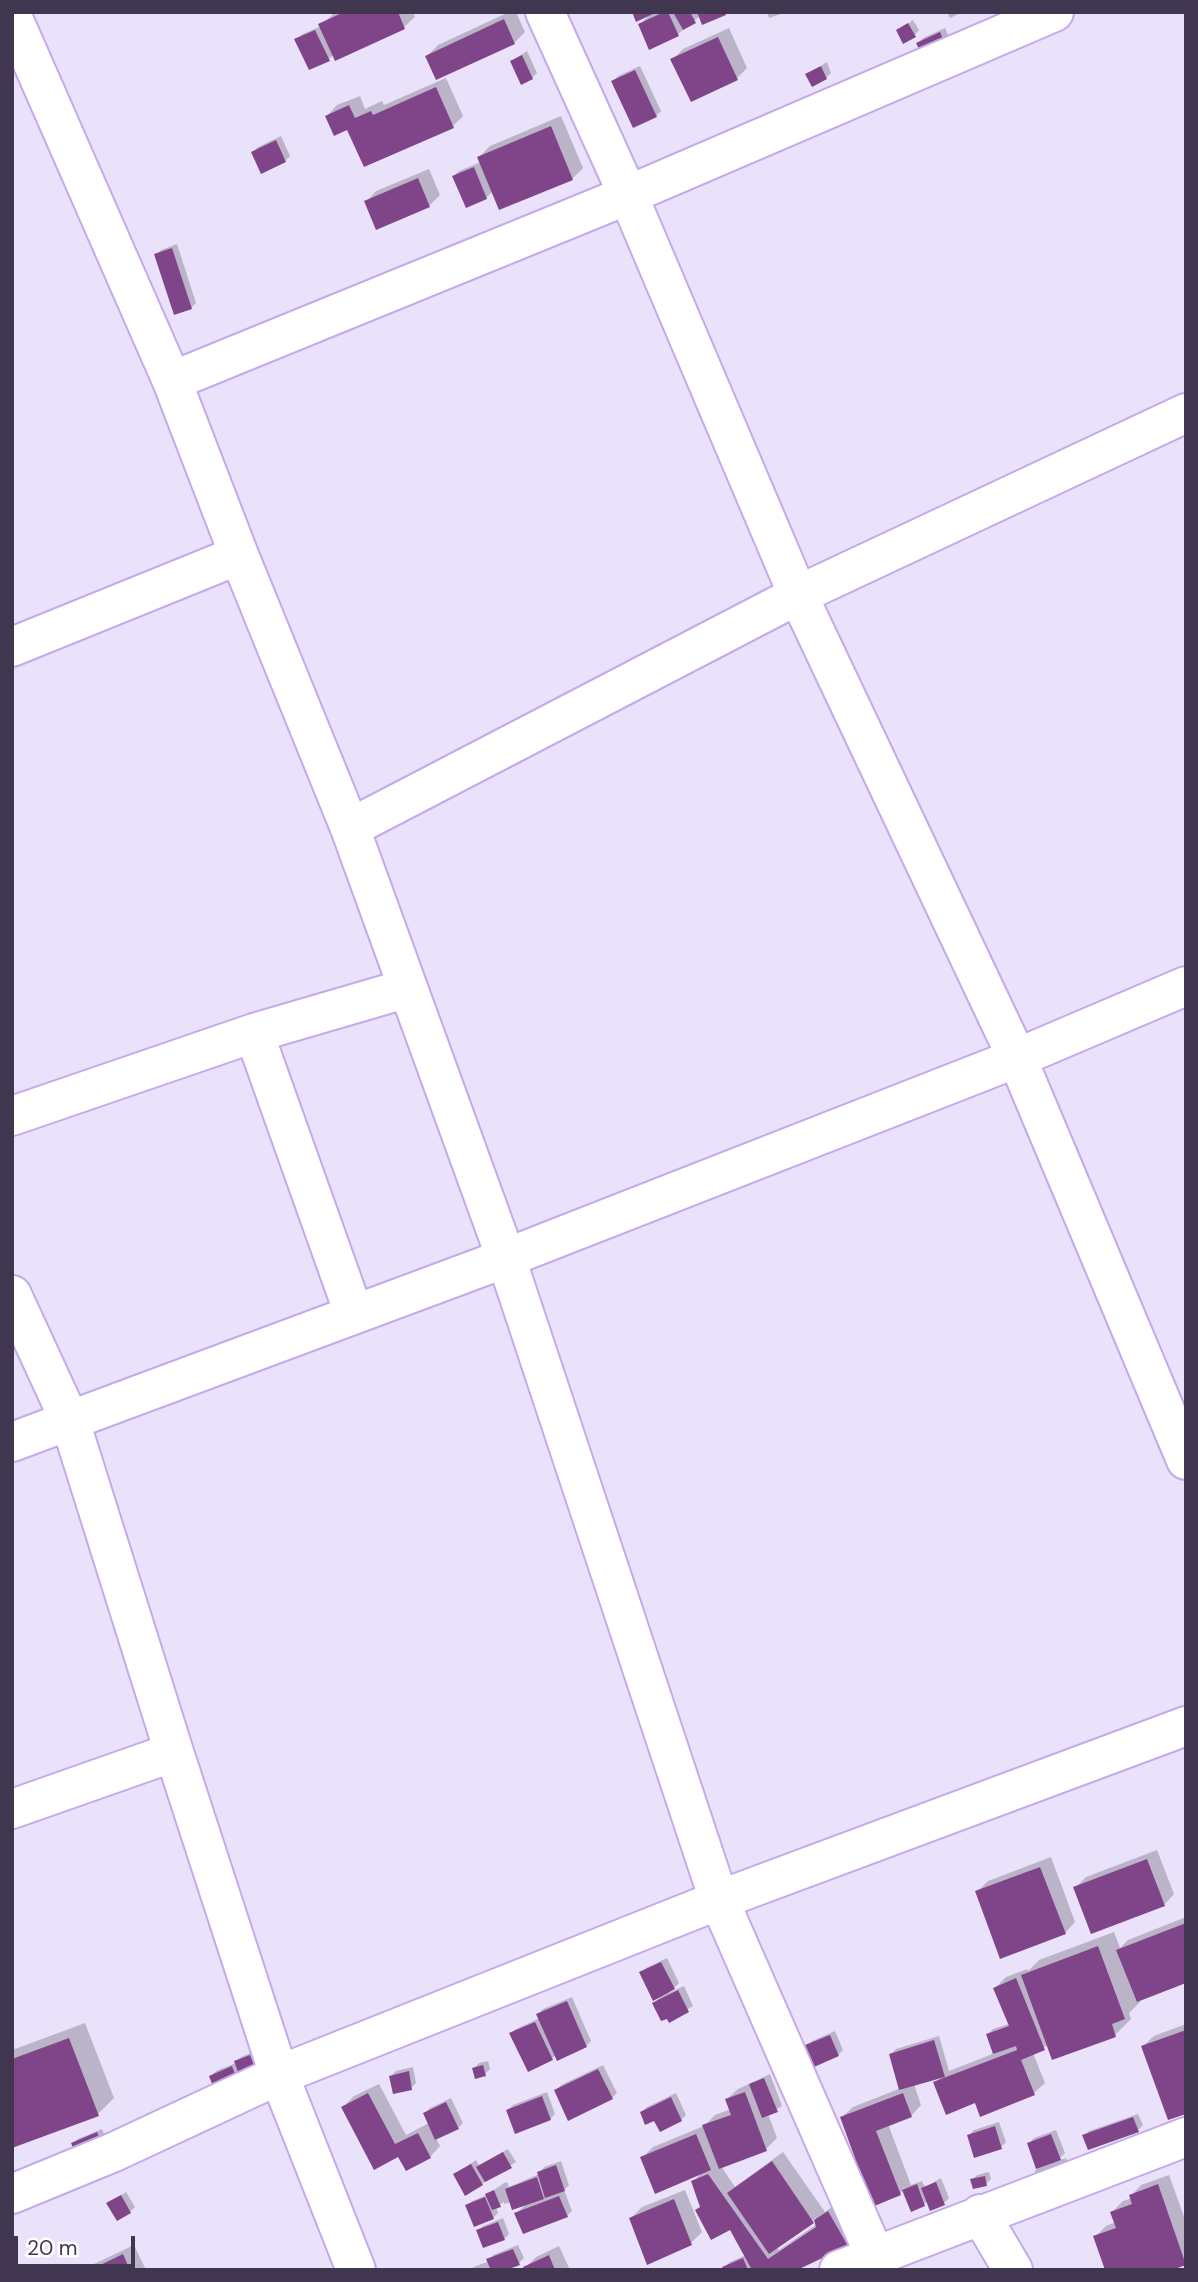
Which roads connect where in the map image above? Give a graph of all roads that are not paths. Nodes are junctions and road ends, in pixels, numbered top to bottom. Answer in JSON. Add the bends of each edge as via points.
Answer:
{"nodes":[{"id":1,"x":545,"y":12,"type":"edge"},
{"id":2,"x":1054,"y":12,"type":"edge"},
{"id":3,"x":12,"y":16,"type":"edge"},
{"id":4,"x":628,"y":195,"type":"junction"},
{"id":5,"x":172,"y":381,"type":"junction"},
{"id":6,"x":1186,"y":413,"type":"edge"},
{"id":7,"x":239,"y":555,"type":"junction"},
{"id":8,"x":798,"y":594,"type":"junction"},
{"id":9,"x":12,"y":647,"type":"edge"},
{"id":10,"x":350,"y":828,"type":"junction"},
{"id":11,"x":1186,"y":986,"type":"edge"},
{"id":12,"x":408,"y":988,"type":"junction"},
{"id":13,"x":254,"y":1033,"type":"junction"},
{"id":14,"x":1017,"y":1058,"type":"junction"},
{"id":15,"x":12,"y":1116,"type":"edge"},
{"id":16,"x":506,"y":1258,"type":"junction"},
{"id":17,"x":12,"y":1295,"type":"edge"},
{"id":18,"x":355,"y":1314,"type":"junction"},
{"id":19,"x":70,"y":1421,"type":"junction"},
{"id":20,"x":12,"y":1442,"type":"edge"},
{"id":21,"x":1186,"y":1460,"type":"edge"},
{"id":22,"x":1186,"y":1726,"type":"edge"},
{"id":23,"x":174,"y":1752,"type":"junction"},
{"id":24,"x":12,"y":1809,"type":"edge"},
{"id":25,"x":719,"y":1900,"type":"junction"},
{"id":26,"x":279,"y":2075,"type":"junction"},
{"id":27,"x":1186,"y":2137,"type":"edge"},
{"id":28,"x":12,"y":2194,"type":"edge"},
{"id":29,"x":980,"y":2214,"type":"junction"},
{"id":30,"x":875,"y":2256,"type":"junction"},
{"id":31,"x":356,"y":2270,"type":"edge"},
{"id":32,"x":839,"y":2270,"type":"edge"},
{"id":33,"x":1013,"y":2270,"type":"edge"}],
"edges":[{"from":1,"to":4,"type":"street"},
{"from":2,"to":4,"type":"street"},
{"from":3,"to":5,"type":"street"},
{"from":4,"to":5,"type":"street"},
{"from":4,"to":8,"type":"street"},
{"from":5,"to":7,"type":"street"},
{"from":6,"to":8,"type":"street"},
{"from":7,"to":9,"type":"street"},
{"from":7,"to":10,"type":"street"},
{"from":8,"to":10,"type":"street"},
{"from":8,"to":14,"type":"street"},
{"from":10,"to":12,"type":"street"},
{"from":11,"to":14,"type":"street"},
{"from":12,"to":13,"type":"street"},
{"from":12,"to":16,"type":"street"},
{"from":13,"to":15,"type":"street"},
{"from":13,"to":18,"type":"street"},
{"from":14,"to":16,"type":"street"},
{"from":14,"to":21,"type":"street"},
{"from":16,"to":18,"type":"street"},
{"from":16,"to":25,"type":"street"},
{"from":17,"to":19,"type":"street"},
{"from":18,"to":19,"type":"street"},
{"from":19,"to":20,"type":"street"},
{"from":19,"to":23,"type":"street"},
{"from":22,"to":25,"type":"street"},
{"from":23,"to":24,"type":"street"},
{"from":23,"to":26,"type":"street"},
{"from":25,"to":26,"type":"street"},
{"from":25,"to":30,"type":"street"},
{"from":26,"to":28,"type":"street"},
{"from":26,"to":31,"type":"street"},
{"from":27,"to":29,"type":"street"},
{"from":29,"to":30,"type":"street"},
{"from":29,"to":33,"type":"street"},
{"from":30,"to":32,"type":"street"}]}
